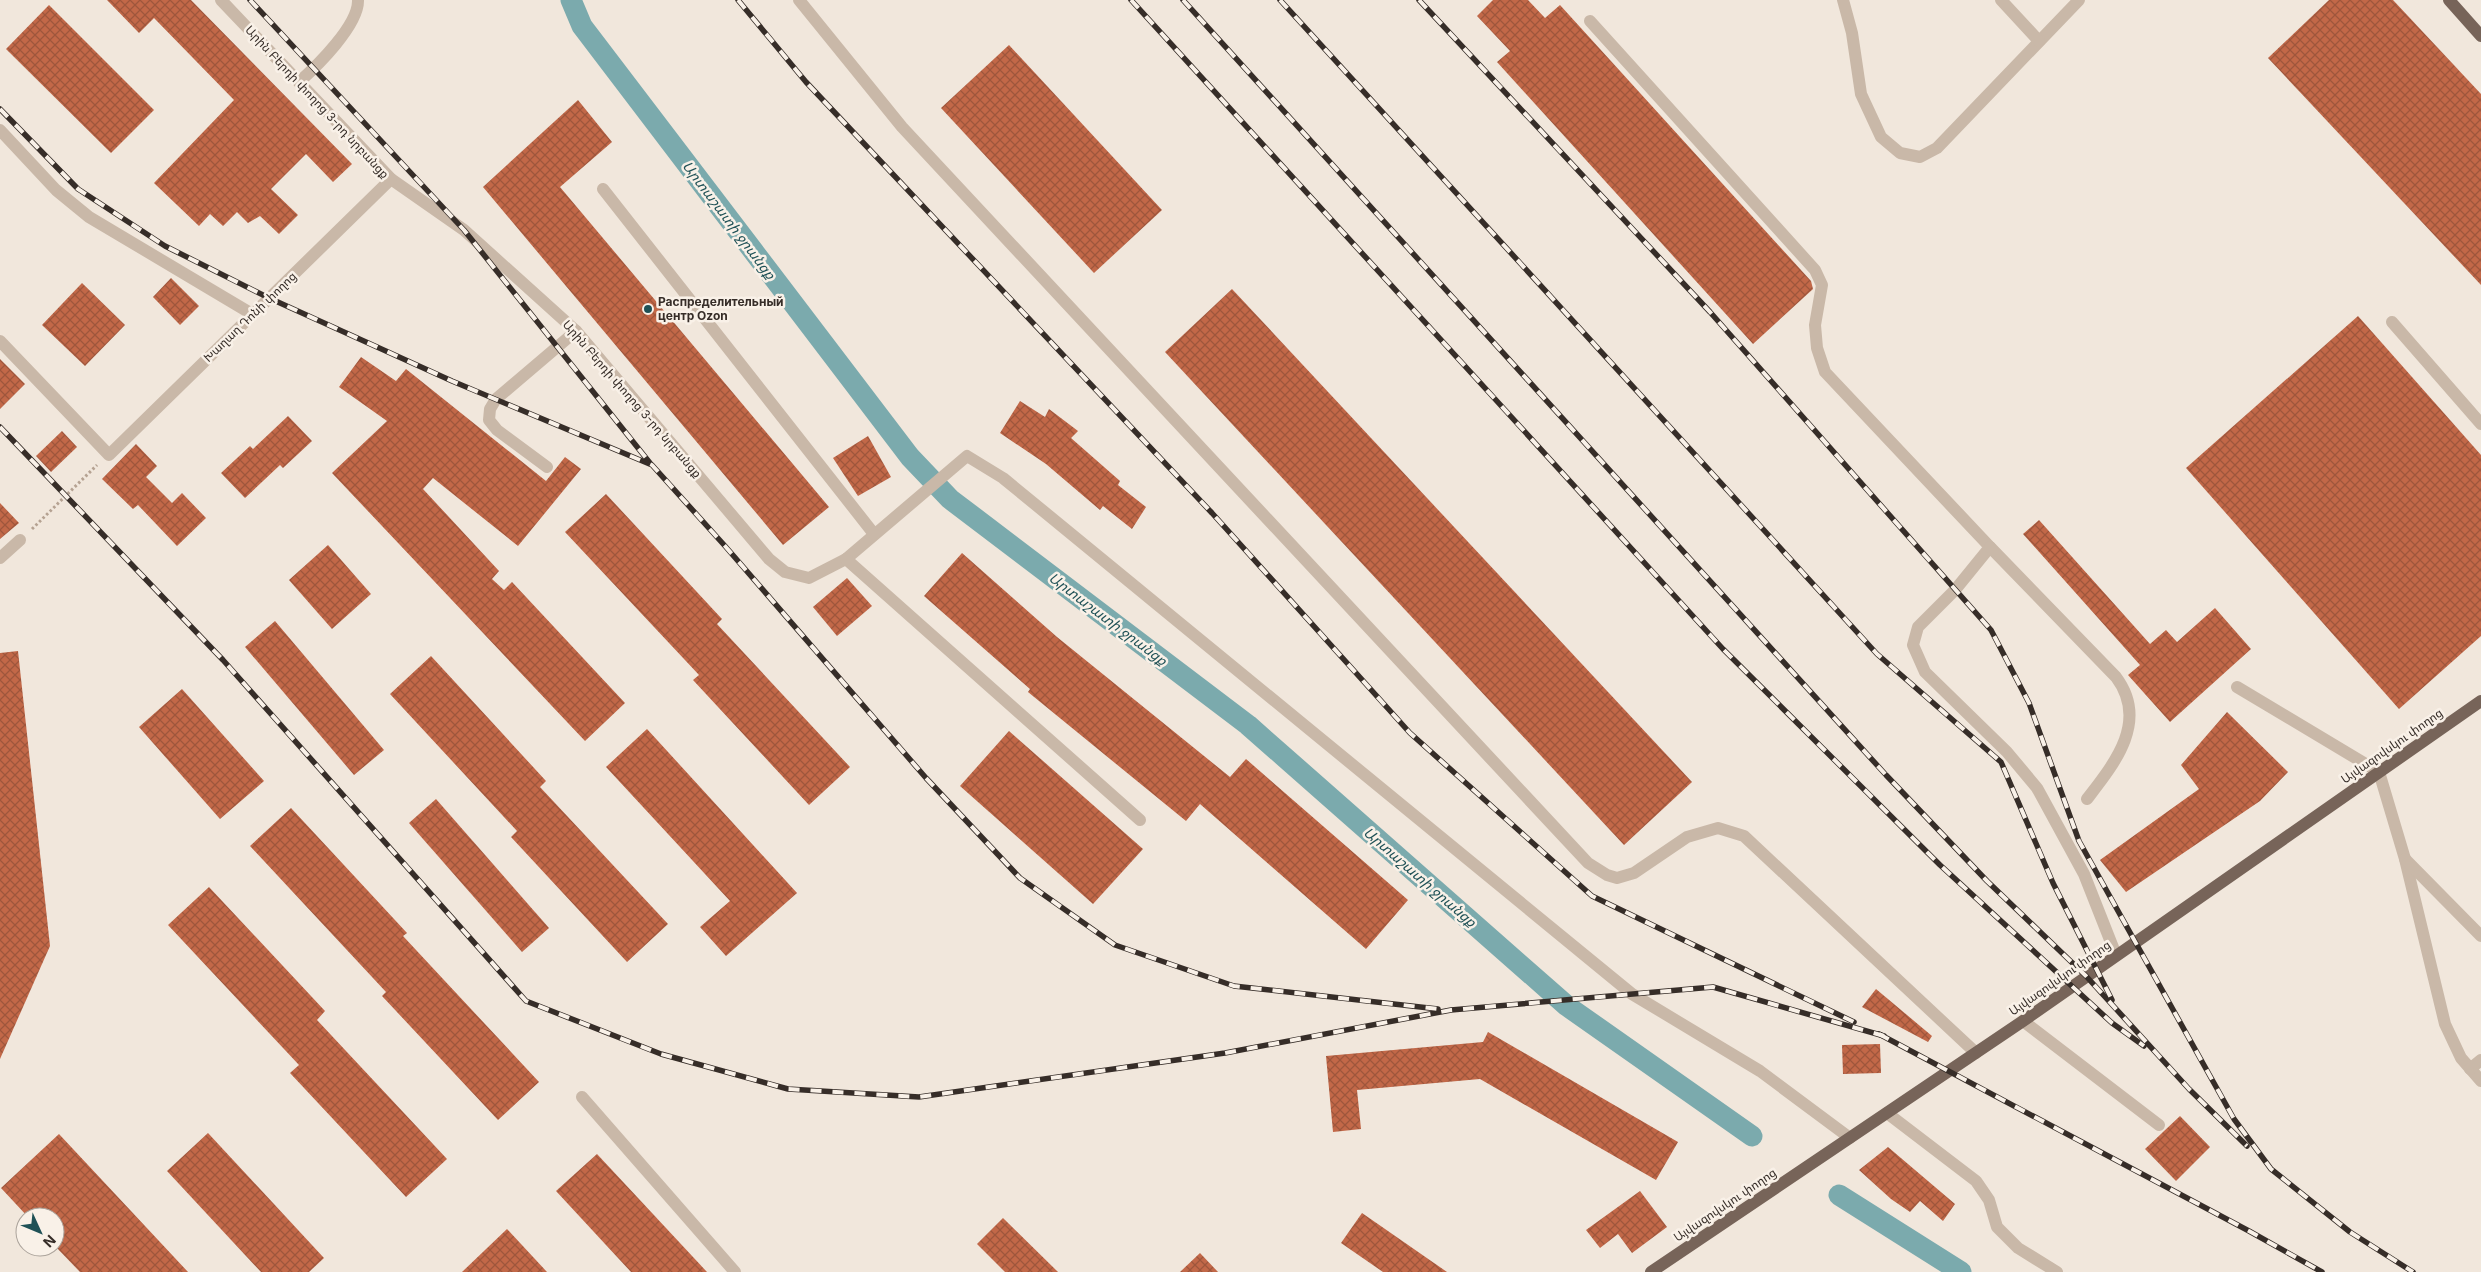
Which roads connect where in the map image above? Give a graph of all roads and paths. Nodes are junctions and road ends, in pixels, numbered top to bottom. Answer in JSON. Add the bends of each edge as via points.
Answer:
{"nodes":[{"id":1,"x":221,"y":0,"type":"edge"},
{"id":2,"x":358,"y":0,"type":"edge"},
{"id":3,"x":799,"y":0,"type":"edge"},
{"id":4,"x":1843,"y":0,"type":"edge"},
{"id":5,"x":2001,"y":0,"type":"edge"},
{"id":6,"x":2080,"y":0,"type":"edge"},
{"id":7,"x":2449,"y":0,"type":"edge"},
{"id":8,"x":1590,"y":21,"type":"dead end"},
{"id":9,"x":2481,"y":36,"type":"edge"},
{"id":10,"x":2039,"y":41,"type":"junction"},
{"id":11,"x":299,"y":82,"type":"junction"},
{"id":12,"x":0,"y":130,"type":"edge"},
{"id":13,"x":391,"y":179,"type":"junction"},
{"id":14,"x":603,"y":189,"type":"dead end"},
{"id":15,"x":252,"y":314,"type":"junction"},
{"id":16,"x":2392,"y":322,"type":"dead end"},
{"id":17,"x":576,"y":331,"type":"junction"},
{"id":18,"x":0,"y":341,"type":"edge"},
{"id":19,"x":2481,"y":424,"type":"edge"},
{"id":20,"x":109,"y":454,"type":"junction"},
{"id":21,"x":547,"y":467,"type":"dead end"},
{"id":22,"x":874,"y":534,"type":"junction"},
{"id":23,"x":20,"y":540,"type":"joint"},
{"id":24,"x":1990,"y":547,"type":"junction"},
{"id":25,"x":0,"y":558,"type":"edge"},
{"id":26,"x":846,"y":559,"type":"junction"},
{"id":27,"x":2237,"y":687,"type":"dead end"},
{"id":28,"x":2481,"y":701,"type":"edge"},
{"id":29,"x":2379,"y":772,"type":"junction"},
{"id":30,"x":2087,"y":799,"type":"dead end"},
{"id":31,"x":1140,"y":820,"type":"dead end"},
{"id":32,"x":2405,"y":859,"type":"junction"},
{"id":33,"x":2481,"y":936,"type":"edge"},
{"id":34,"x":2116,"y":954,"type":"junction"},
{"id":35,"x":2023,"y":1020,"type":"junction"},
{"id":36,"x":1976,"y":1053,"type":"junction"},
{"id":37,"x":2481,"y":1060,"type":"edge"},
{"id":38,"x":2470,"y":1069,"type":"junction"},
{"id":39,"x":2481,"y":1081,"type":"edge"},
{"id":40,"x":582,"y":1097,"type":"dead end"},
{"id":41,"x":1887,"y":1113,"type":"junction"},
{"id":42,"x":2159,"y":1125,"type":"dead end"},
{"id":43,"x":1850,"y":1138,"type":"junction"},
{"id":44,"x":735,"y":1272,"type":"edge"},
{"id":45,"x":1651,"y":1272,"type":"edge"},
{"id":46,"x":2057,"y":1272,"type":"edge"}],
"edges":[{"from":1,"to":11,"type":"street","name":"Արին Բերդի փողոց 3-րդ նրբանցք"},
{"from":2,"to":11,"type":"street","via":[[348,28]]},
{"from":3,"to":36,"type":"street","via":[[902,127],[1588,864],[1617,878],[1634,873],[1687,837],[1718,828],[1744,836]]},
{"from":4,"to":10,"type":"street","via":[[1852,33],[1860,94],[1881,137],[1900,154],[1920,157],[1937,148]]},
{"from":5,"to":10,"type":"street"},
{"from":6,"to":10,"type":"street"},
{"from":7,"to":9,"type":"main road"},
{"from":8,"to":24,"type":"street","via":[[1815,270],[1822,285],[1815,325],[1824,372]]},
{"from":11,"to":13,"type":"street","name":"Արին Բերդի փողոց 3-րդ նրբանցք"},
{"from":12,"to":15,"type":"street","via":[[56,190],[89,216]]},
{"from":13,"to":15,"type":"street","name":"Խաղաղ Դոնի փողոց"},
{"from":13,"to":17,"type":"street","name":"Արին Բերդի փողոց 3-րդ նրբանցք","via":[[464,230]]},
{"from":14,"to":22,"type":"street"},
{"from":15,"to":20,"type":"street","name":"Խաղաղ Դոնի փողոց"},
{"from":16,"to":19,"type":"street"},
{"from":17,"to":21,"type":"street","via":[[496,399],[490,409],[489,420],[497,430]]},
{"from":17,"to":26,"type":"street","name":"Արին Բերդի փողոց 3-րդ նրբանցք","via":[[769,560],[786,572],[809,578]]},
{"from":18,"to":20,"type":"street"},
{"from":20,"to":23,"type":"path"},
{"from":22,"to":26,"type":"street","name":"Արին Բերդի փողոց 3-րդ նրբանցք"},
{"from":22,"to":43,"type":"street","name":"Արին Բերդի փողոց 3-րդ նրբանցք","via":[[967,456],[1003,478],[1632,994],[1760,1071]]},
{"from":23,"to":25,"type":"street"},
{"from":24,"to":30,"type":"street","via":[[2126,690],[2131,714],[2127,738],[2108,772]]},
{"from":24,"to":34,"type":"street","via":[[1955,590],[1918,627],[1913,645],[1924,672],[2007,752],[2036,788],[2084,874]]},
{"from":26,"to":31,"type":"street"},
{"from":27,"to":29,"type":"street"},
{"from":28,"to":29,"type":"main road","name":"Այվազովսկու փողոց"},
{"from":29,"to":32,"type":"street"},
{"from":29,"to":34,"type":"main road","name":"Այվազովսկու փողոց"},
{"from":32,"to":33,"type":"street"},
{"from":32,"to":38,"type":"street","via":[[2445,1024],[2461,1058]]},
{"from":34,"to":35,"type":"main road","name":"Այվազովսկու փողոց"},
{"from":35,"to":36,"type":"main road","name":"Այվազովսկու փողոց"},
{"from":35,"to":42,"type":"street"},
{"from":36,"to":41,"type":"main road","name":"Այվազովսկու փողոց"},
{"from":37,"to":38,"type":"street"},
{"from":38,"to":39,"type":"street"},
{"from":40,"to":44,"type":"street"},
{"from":41,"to":43,"type":"main road","name":"Այվազովսկու փողոց"},
{"from":41,"to":46,"type":"street","via":[[1976,1181],[1989,1200],[1997,1227],[2018,1248]]},
{"from":43,"to":45,"type":"main road","name":"Այվազովսկու փողոց"}]}
